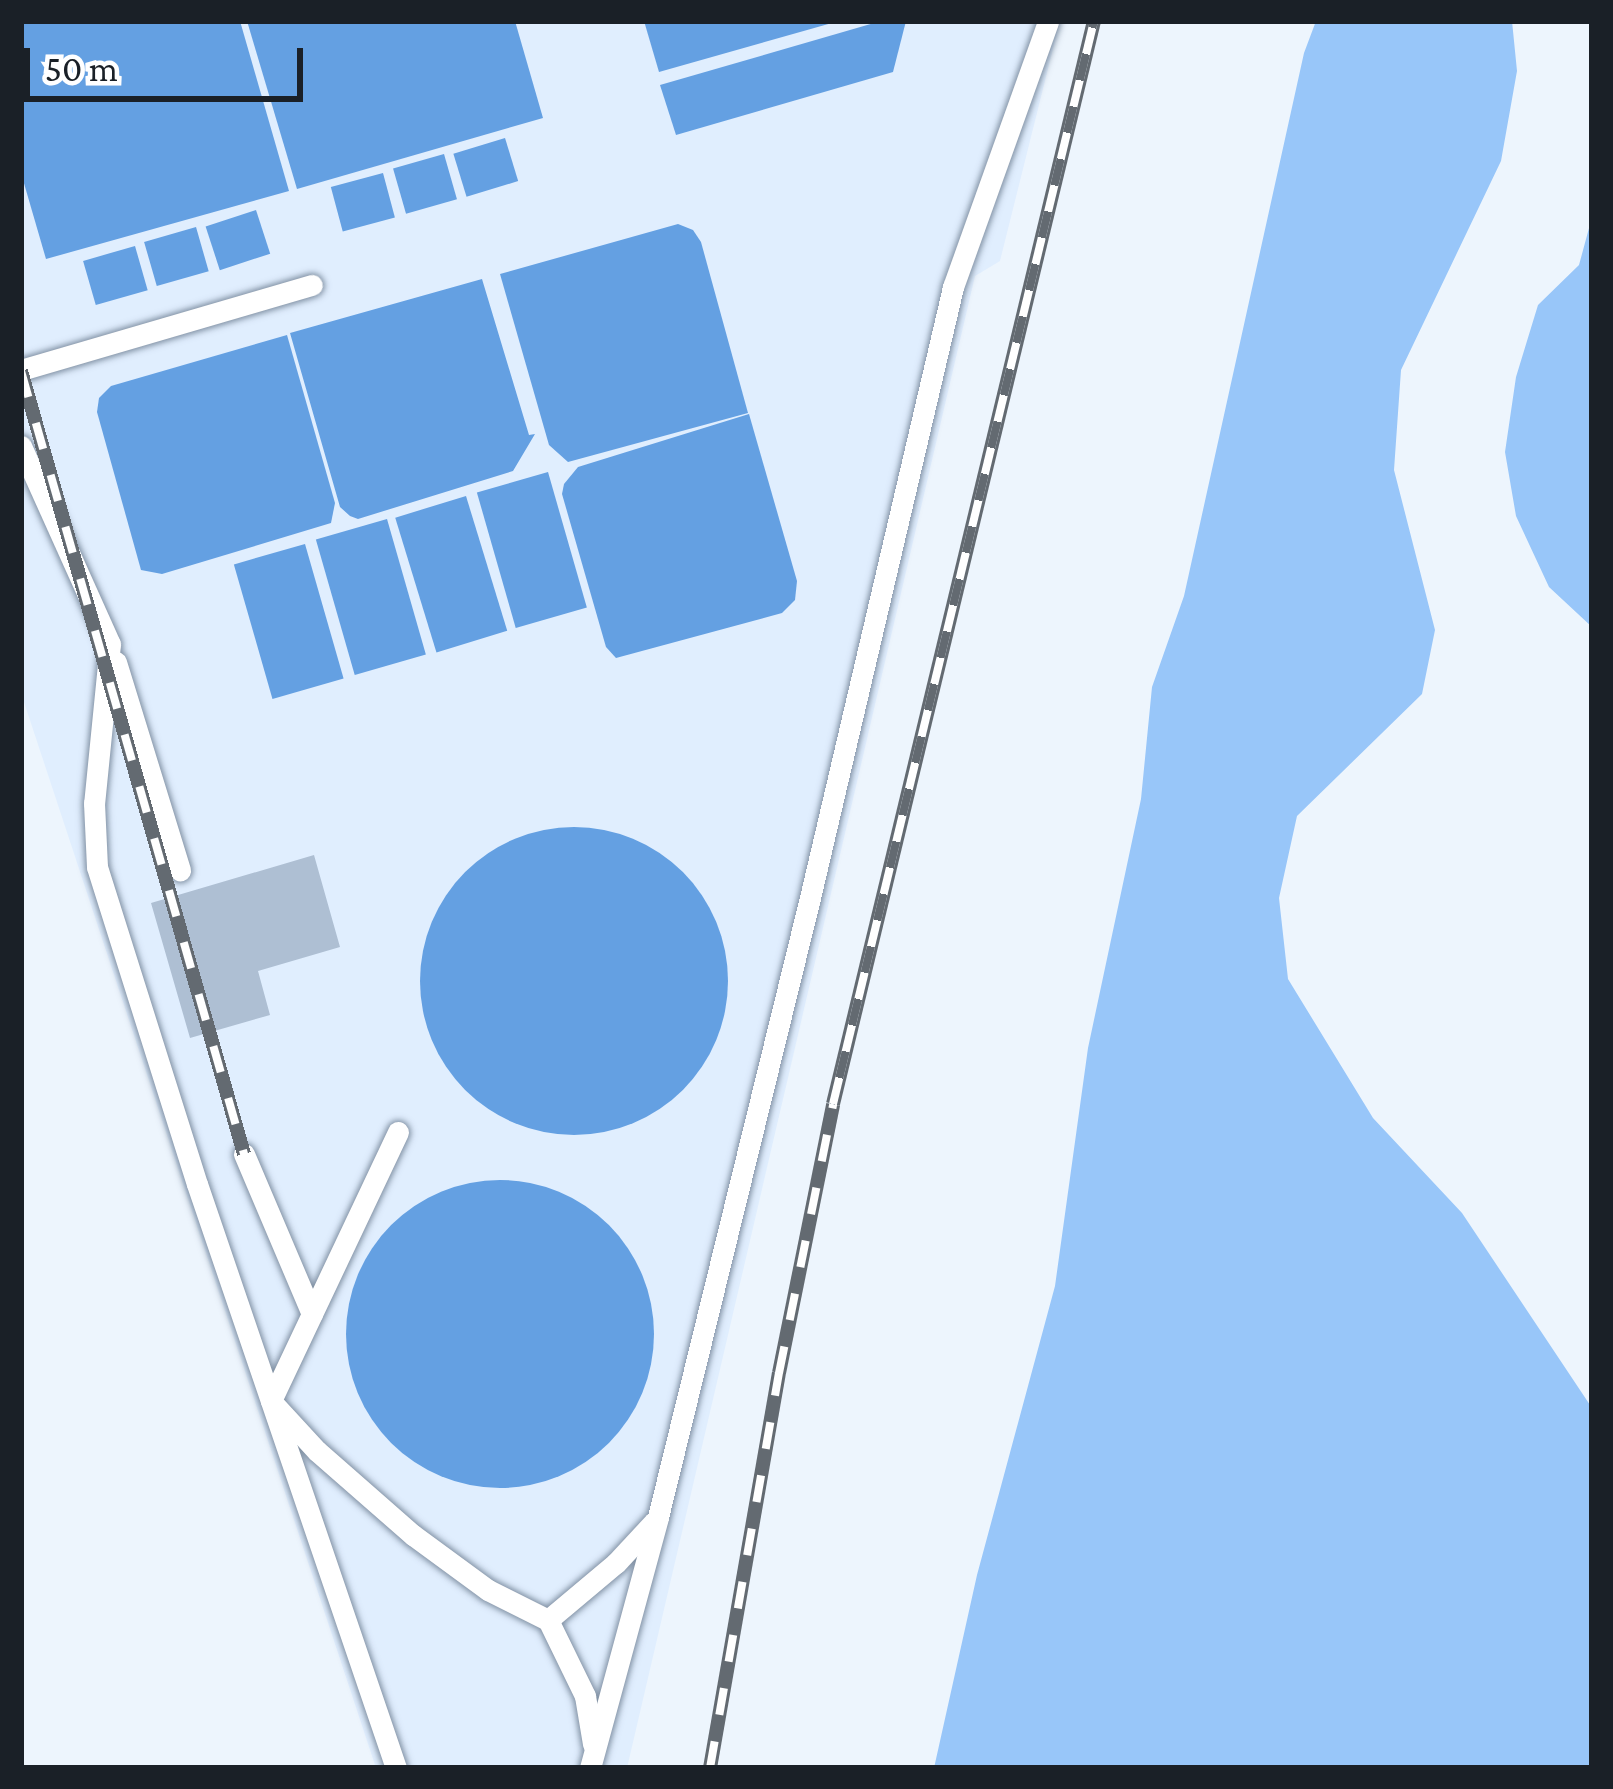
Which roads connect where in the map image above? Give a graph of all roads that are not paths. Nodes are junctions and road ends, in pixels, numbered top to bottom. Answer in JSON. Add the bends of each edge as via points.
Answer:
{"nodes":[{"id":1,"x":1048,"y":21,"type":"edge"},
{"id":2,"x":312,"y":285,"type":"dead end"},
{"id":3,"x":21,"y":370,"type":"edge"},
{"id":4,"x":21,"y":446,"type":"edge"},
{"id":5,"x":110,"y":644,"type":"junction"},
{"id":6,"x":180,"y":870,"type":"dead end"},
{"id":7,"x":398,"y":1132,"type":"dead end"},
{"id":8,"x":244,"y":1154,"type":"dead end"},
{"id":9,"x":312,"y":1314,"type":"junction"},
{"id":10,"x":271,"y":1401,"type":"junction"},
{"id":11,"x":658,"y":1517,"type":"junction"},
{"id":12,"x":548,"y":1620,"type":"junction"},
{"id":13,"x":592,"y":1759,"type":"edge"},
{"id":14,"x":396,"y":1768,"type":"edge"}],
"edges":[{"from":1,"to":11,"type":"lane","via":[[953,287]]},
{"from":2,"to":3,"type":"lane"},
{"from":4,"to":5,"type":"lane"},
{"from":5,"to":6,"type":"lane"},
{"from":5,"to":10,"type":"lane","via":[[94,803],[97,867]]},
{"from":7,"to":9,"type":"lane"},
{"from":8,"to":9,"type":"lane"},
{"from":9,"to":10,"type":"lane"},
{"from":10,"to":12,"type":"lane","via":[[413,1535],[488,1590]]},
{"from":10,"to":14,"type":"lane"},
{"from":11,"to":12,"type":"lane"},
{"from":11,"to":13,"type":"lane"},
{"from":12,"to":13,"type":"lane","via":[[585,1696]]}]}
